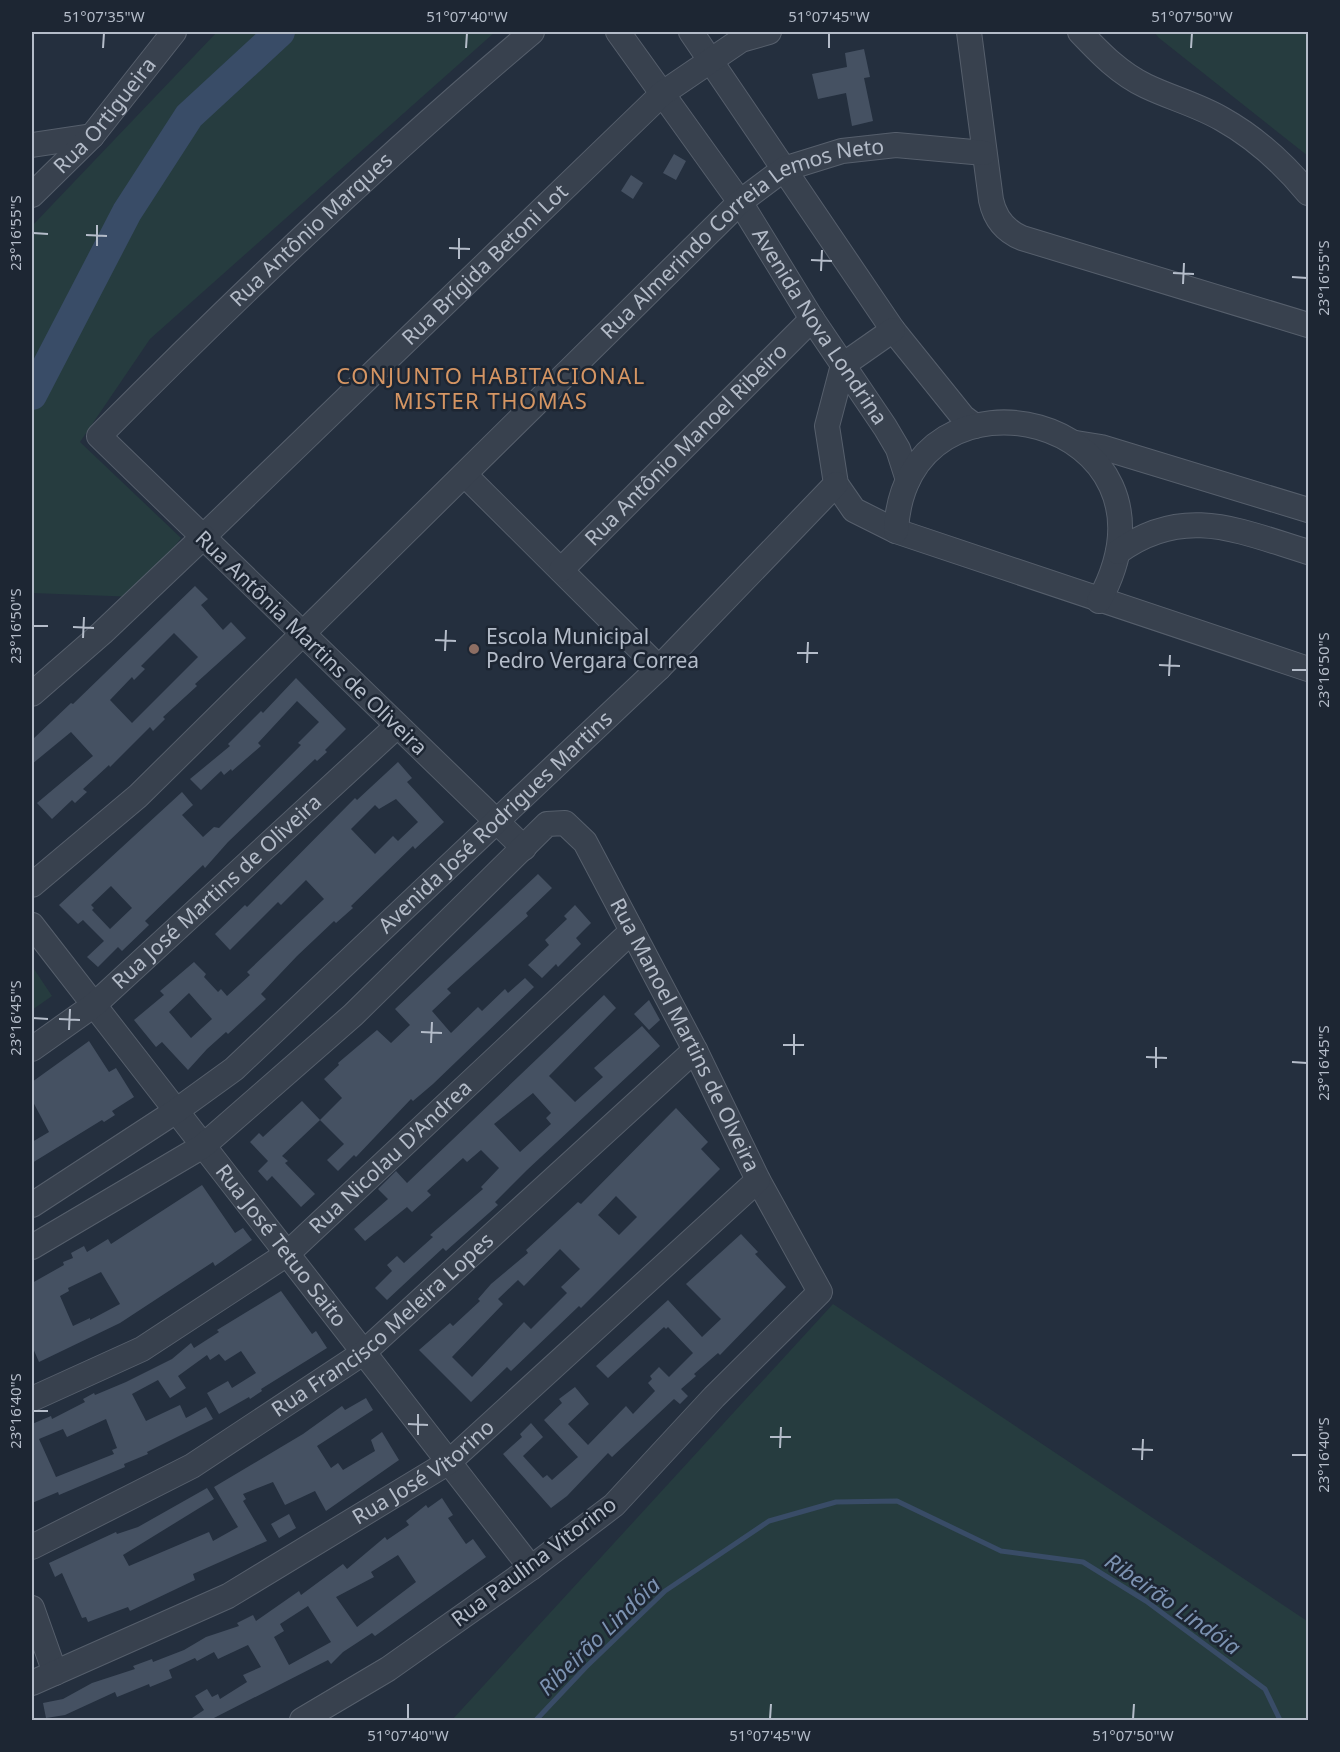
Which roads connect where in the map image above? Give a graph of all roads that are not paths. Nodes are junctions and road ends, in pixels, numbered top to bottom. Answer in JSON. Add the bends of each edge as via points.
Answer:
{"nodes":[{"id":1,"x":174,"y":32,"type":"edge"},
{"id":2,"x":532,"y":32,"type":"edge"},
{"id":3,"x":618,"y":32,"type":"edge"},
{"id":4,"x":691,"y":32,"type":"edge"},
{"id":5,"x":769,"y":32,"type":"edge"},
{"id":6,"x":969,"y":32,"type":"edge"},
{"id":7,"x":1080,"y":32,"type":"edge"},
{"id":8,"x":709,"y":61,"type":"junction"},
{"id":9,"x":663,"y":93,"type":"junction"},
{"id":10,"x":92,"y":136,"type":"junction"},
{"id":11,"x":32,"y":145,"type":"edge"},
{"id":12,"x":984,"y":153,"type":"junction"},
{"id":13,"x":784,"y":169,"type":"junction"},
{"id":14,"x":1308,"y":193,"type":"edge"},
{"id":15,"x":32,"y":195,"type":"edge"},
{"id":16,"x":740,"y":202,"type":"junction"},
{"id":17,"x":812,"y":320,"type":"junction"},
{"id":18,"x":1308,"y":326,"type":"edge"},
{"id":19,"x":893,"y":330,"type":"junction"},
{"id":20,"x":843,"y":365,"type":"junction"},
{"id":21,"x":975,"y":426,"type":"junction"},
{"id":22,"x":99,"y":436,"type":"joint"},
{"id":23,"x":1076,"y":443,"type":"junction"},
{"id":24,"x":465,"y":475,"type":"junction"},
{"id":25,"x":909,"y":480,"type":"junction"},
{"id":26,"x":836,"y":484,"type":"junction"},
{"id":27,"x":1308,"y":510,"type":"edge"},
{"id":28,"x":896,"y":531,"type":"junction"},
{"id":29,"x":202,"y":538,"type":"junction"},
{"id":30,"x":1119,"y":552,"type":"junction"},
{"id":31,"x":1308,"y":552,"type":"edge"},
{"id":32,"x":561,"y":570,"type":"junction"},
{"id":33,"x":1098,"y":601,"type":"junction"},
{"id":34,"x":303,"y":635,"type":"junction"},
{"id":35,"x":659,"y":668,"type":"junction"},
{"id":36,"x":1308,"y":669,"type":"edge"},
{"id":37,"x":32,"y":694,"type":"edge"},
{"id":38,"x":396,"y":726,"type":"junction"},
{"id":39,"x":496,"y":822,"type":"junction"},
{"id":40,"x":524,"y":848,"type":"junction"},
{"id":41,"x":32,"y":885,"type":"edge"},
{"id":42,"x":32,"y":925,"type":"edge"},
{"id":43,"x":632,"y":931,"type":"junction"},
{"id":44,"x":94,"y":1005,"type":"junction"},
{"id":45,"x":32,"y":1049,"type":"edge"},
{"id":46,"x":695,"y":1050,"type":"junction"},
{"id":47,"x":176,"y":1111,"type":"junction"},
{"id":48,"x":203,"y":1146,"type":"junction"},
{"id":49,"x":758,"y":1180,"type":"junction"},
{"id":50,"x":32,"y":1205,"type":"edge"},
{"id":51,"x":32,"y":1247,"type":"edge"},
{"id":52,"x":287,"y":1254,"type":"junction"},
{"id":53,"x":816,"y":1296,"type":"joint"},
{"id":54,"x":363,"y":1353,"type":"junction"},
{"id":55,"x":32,"y":1398,"type":"edge"},
{"id":56,"x":449,"y":1462,"type":"junction"},
{"id":57,"x":32,"y":1547,"type":"edge"},
{"id":58,"x":531,"y":1568,"type":"junction"},
{"id":59,"x":32,"y":1608,"type":"edge"},
{"id":60,"x":55,"y":1673,"type":"junction"},
{"id":61,"x":32,"y":1683,"type":"edge"},
{"id":62,"x":302,"y":1720,"type":"edge"}],
"edges":[{"from":1,"to":10,"type":"street","name":"Rua Ortigueira"},
{"from":2,"to":22,"type":"street","name":"Rua Antônio Marques","via":[[438,113]]},
{"from":3,"to":9,"type":"street","name":"Avenida Nova Londrina"},
{"from":4,"to":8,"type":"street"},
{"from":5,"to":8,"type":"street","name":"Rua Brígida Betoni Lot","via":[[741,40]]},
{"from":6,"to":12,"type":"street"},
{"from":7,"to":14,"type":"street","via":[[1103,57],[1130,77],[1241,131],[1278,160]]},
{"from":8,"to":9,"type":"street","name":"Rua Brígida Betoni Lot"},
{"from":8,"to":13,"type":"street"},
{"from":9,"to":16,"type":"street","name":"Avenida Nova Londrina"},
{"from":9,"to":29,"type":"street","name":"Rua Brígida Betoni Lot"},
{"from":10,"to":11,"type":"street"},
{"from":10,"to":15,"type":"street","name":"Rua Ortigueira"},
{"from":12,"to":13,"type":"street","name":"Rua Almerindo Correia Lemos Neto","via":[[921,146],[869,147],[825,155]]},
{"from":12,"to":18,"type":"street","via":[[993,208],[1000,223],[1014,235]]},
{"from":13,"to":16,"type":"street","name":"Rua Almerindo Correia Lemos Neto"},
{"from":13,"to":19,"type":"street"},
{"from":16,"to":17,"type":"street","name":"Avenida Nova Londrina"},
{"from":16,"to":24,"type":"street","name":"Rua Almerindo Correia Lemos Neto"},
{"from":17,"to":20,"type":"street","name":"Avenida Nova Londrina"},
{"from":17,"to":32,"type":"street","name":"Rua Antônio Manoel Ribeiro"},
{"from":19,"to":20,"type":"street"},
{"from":19,"to":21,"type":"street","via":[[963,417]]},
{"from":20,"to":25,"type":"street","name":"Avenida Nova Londrina","via":[[898,449]]},
{"from":20,"to":26,"type":"street","via":[[827,426]]},
{"from":21,"to":23,"type":"street","via":[[1001,421],[1028,422]]},
{"from":21,"to":25,"type":"street","via":[[958,432],[930,452]]},
{"from":22,"to":29,"type":"street","name":"Rua Antônia Martins de Oliveira"},
{"from":23,"to":27,"type":"street","via":[[1101,447]]},
{"from":23,"to":30,"type":"street","via":[[1100,469],[1115,500]]},
{"from":24,"to":32,"type":"street"},
{"from":24,"to":34,"type":"street","name":"Rua Almerindo Correia Lemos Neto"},
{"from":25,"to":28,"type":"street","via":[[897,513]]},
{"from":26,"to":28,"type":"street","via":[[854,510]]},
{"from":26,"to":35,"type":"street","name":"Avenida José Rodrigues Martins"},
{"from":28,"to":33,"type":"street"},
{"from":29,"to":34,"type":"street","name":"Rua Antônia Martins de Oliveira"},
{"from":29,"to":37,"type":"street","name":"Rua Brígida Betoni Lot"},
{"from":30,"to":31,"type":"street","via":[[1145,535],[1190,524],[1231,529]]},
{"from":30,"to":33,"type":"street"},
{"from":32,"to":35,"type":"street"},
{"from":33,"to":36,"type":"street"},
{"from":34,"to":38,"type":"street","name":"Rua Antônia Martins de Oliveira"},
{"from":34,"to":41,"type":"street","name":"Rua Almerindo Correia Lemos Neto","via":[[138,796]]},
{"from":35,"to":39,"type":"street","name":"Avenida José Rodrigues Martins"},
{"from":38,"to":39,"type":"street","name":"Rua Antônia Martins de Oliveira"},
{"from":38,"to":44,"type":"street","name":"Rua José Martins de Oliveira"},
{"from":39,"to":40,"type":"street","name":"Rua Antônia Martins de Oliveira"},
{"from":39,"to":47,"type":"street","name":"Avenida José Rodrigues Martins","via":[[234,1069]]},
{"from":40,"to":43,"type":"street","name":"Rua Manoel Martins de Olveira","via":[[547,824],[566,823],[585,842]]},
{"from":40,"to":48,"type":"street","name":"Avenida José Rodrigues Martins","via":[[353,1015]]},
{"from":42,"to":44,"type":"street","name":"Rua José Tetuo Saito"},
{"from":43,"to":46,"type":"street","name":"Rua Manoel Martins de Olveira"},
{"from":43,"to":52,"type":"street","name":"Rua Nicolau D'Andrea"},
{"from":44,"to":45,"type":"street","name":"Rua José Martins de Oliveira"},
{"from":44,"to":47,"type":"street","name":"Rua José Tetuo Saito"},
{"from":46,"to":49,"type":"street","name":"Rua Manoel Martins de Olveira"},
{"from":46,"to":54,"type":"street","name":"Rua Francisco Meleira Lopes"},
{"from":47,"to":48,"type":"street","name":"Rua José Tetuo Saito"},
{"from":47,"to":50,"type":"street","name":"Avenida José Rodrigues Martins"},
{"from":48,"to":51,"type":"street","name":"Avenida José Rodrigues Martins"},
{"from":48,"to":52,"type":"street","name":"Rua José Tetuo Saito"},
{"from":49,"to":53,"type":"street","name":"Rua Manoel Martins de Olveira","via":[[820,1288]]},
{"from":49,"to":56,"type":"street","name":"Rua José Vitorino"},
{"from":52,"to":54,"type":"street","name":"Rua José Tetuo Saito"},
{"from":52,"to":55,"type":"street","name":"Rua Nicolau D'Andrea","via":[[142,1349]]},
{"from":53,"to":58,"type":"street","name":"Rua Paulina Vitorino","via":[[714,1397],[614,1506]]},
{"from":54,"to":56,"type":"street","name":"Rua José Tetuo Saito"},
{"from":54,"to":57,"type":"street","name":"Rua Francisco Meleira Lopes","via":[[192,1466]]},
{"from":56,"to":58,"type":"street","name":"Rua José Tetuo Saito"},
{"from":56,"to":60,"type":"street","name":"Rua José Vitorino","via":[[228,1596]]},
{"from":58,"to":62,"type":"street","name":"Rua Paulina Vitorino","via":[[388,1669]]},
{"from":59,"to":60,"type":"street"},
{"from":60,"to":61,"type":"street","name":"Rua José Vitorino"}]}
